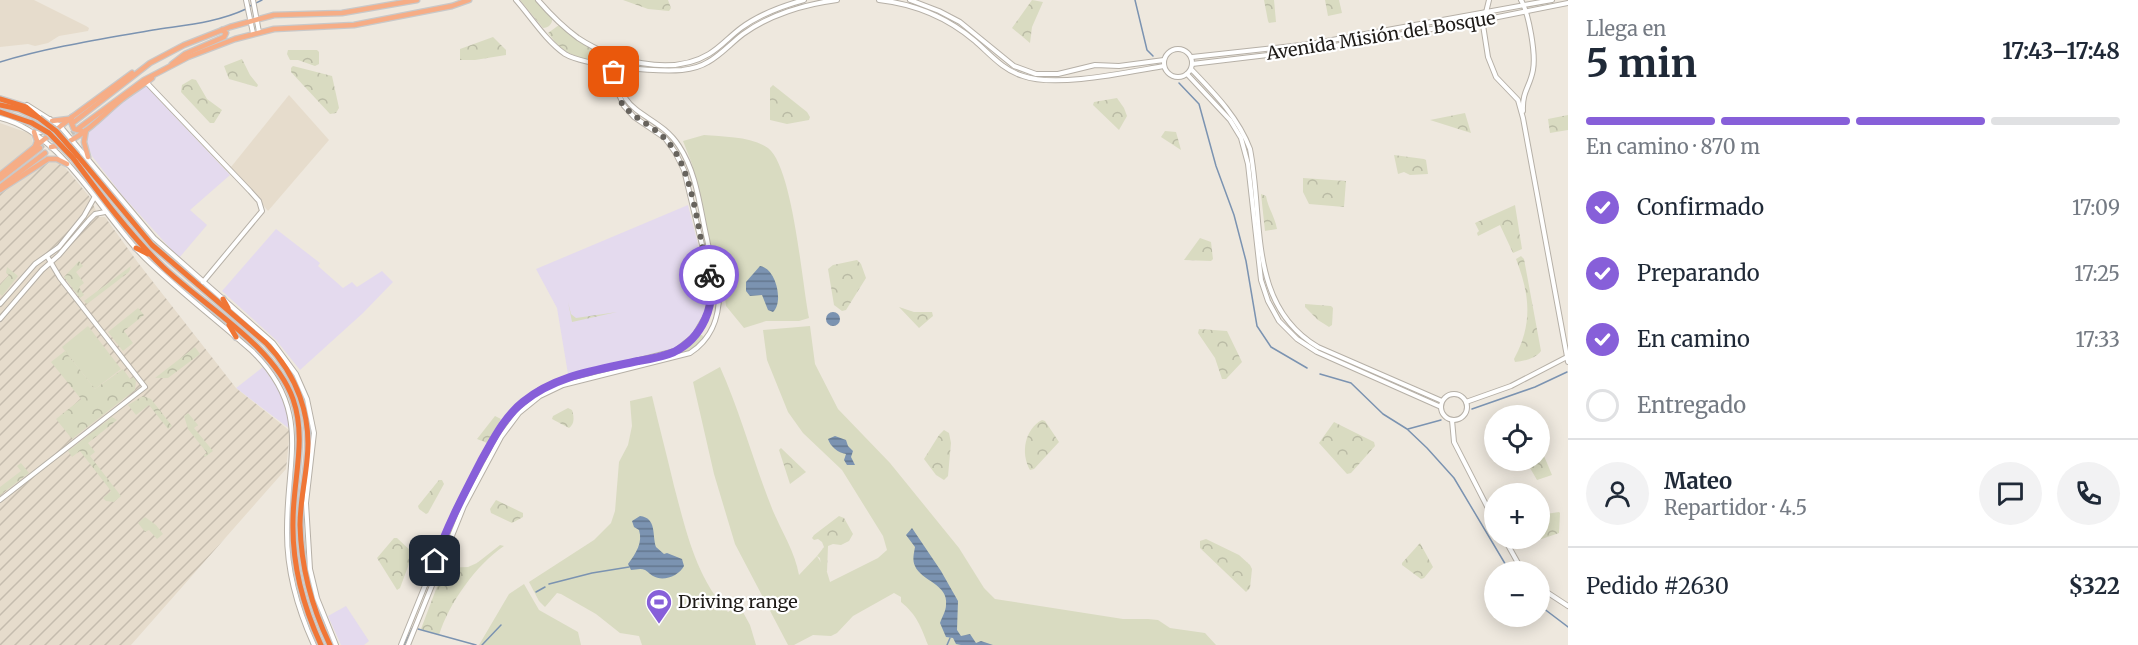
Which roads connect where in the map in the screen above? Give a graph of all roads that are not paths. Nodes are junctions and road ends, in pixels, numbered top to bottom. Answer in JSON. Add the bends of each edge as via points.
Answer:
{"nodes":[{"id":1,"x":246,"y":0,"type":"edge"},
{"id":2,"x":253,"y":0,"type":"edge"},
{"id":3,"x":417,"y":0,"type":"edge"},
{"id":4,"x":469,"y":0,"type":"edge"},
{"id":5,"x":516,"y":0,"type":"edge"},
{"id":6,"x":538,"y":0,"type":"edge"},
{"id":7,"x":804,"y":0,"type":"edge"},
{"id":8,"x":837,"y":0,"type":"edge"},
{"id":9,"x":879,"y":0,"type":"edge"},
{"id":10,"x":910,"y":0,"type":"edge"},
{"id":11,"x":1489,"y":0,"type":"edge"},
{"id":12,"x":1521,"y":0,"type":"edge"},
{"id":13,"x":1552,"y":0,"type":"edge"},
{"id":14,"x":1568,"y":3,"type":"edge"},
{"id":15,"x":1524,"y":6,"type":"junction"},
{"id":16,"x":795,"y":9,"type":"junction"},
{"id":17,"x":1526,"y":12,"type":"junction"},
{"id":18,"x":1485,"y":13,"type":"junction"},
{"id":19,"x":290,"y":14,"type":"junction"},
{"id":20,"x":255,"y":16,"type":"junction"},
{"id":21,"x":248,"y":18,"type":"junction"},
{"id":22,"x":1483,"y":20,"type":"junction"},
{"id":23,"x":291,"y":27,"type":"junction"},
{"id":24,"x":222,"y":30,"type":"junction"},
{"id":25,"x":256,"y":32,"type":"junction"},
{"id":26,"x":614,"y":55,"type":"junction"},
{"id":27,"x":1192,"y":57,"type":"junction"},
{"id":28,"x":626,"y":59,"type":"junction"},
{"id":29,"x":1164,"y":60,"type":"junction"},
{"id":30,"x":608,"y":64,"type":"junction"},
{"id":31,"x":1128,"y":65,"type":"junction"},
{"id":32,"x":171,"y":66,"type":"junction"},
{"id":33,"x":618,"y":66,"type":"junction"},
{"id":34,"x":1164,"y":66,"type":"junction"},
{"id":35,"x":1192,"y":66,"type":"junction"},
{"id":36,"x":626,"y":67,"type":"junction"},
{"id":37,"x":614,"y":72,"type":"junction"},
{"id":38,"x":154,"y":74,"type":"junction"},
{"id":39,"x":1113,"y":74,"type":"junction"},
{"id":40,"x":1187,"y":74,"type":"junction"},
{"id":41,"x":619,"y":75,"type":"junction"},
{"id":42,"x":146,"y":82,"type":"junction"},
{"id":43,"x":0,"y":99,"type":"edge"},
{"id":44,"x":0,"y":105,"type":"edge"},
{"id":45,"x":0,"y":112,"type":"edge"},
{"id":46,"x":0,"y":118,"type":"edge"},
{"id":47,"x":39,"y":118,"type":"junction"},
{"id":48,"x":1523,"y":118,"type":"junction"},
{"id":49,"x":72,"y":119,"type":"junction"},
{"id":50,"x":51,"y":120,"type":"junction"},
{"id":51,"x":60,"y":126,"type":"junction"},
{"id":52,"x":83,"y":129,"type":"junction"},
{"id":53,"x":35,"y":133,"type":"junction"},
{"id":54,"x":73,"y":139,"type":"junction"},
{"id":55,"x":44,"y":140,"type":"junction"},
{"id":56,"x":37,"y":147,"type":"junction"},
{"id":57,"x":51,"y":147,"type":"junction"},
{"id":58,"x":45,"y":153,"type":"tunnel mouth"},
{"id":59,"x":77,"y":154,"type":"junction"},
{"id":60,"x":88,"y":157,"type":"junction"},
{"id":61,"x":65,"y":162,"type":"junction"},
{"id":62,"x":0,"y":177,"type":"edge"},
{"id":63,"x":0,"y":189,"type":"edge"},
{"id":64,"x":94,"y":198,"type":"junction"},
{"id":65,"x":105,"y":212,"type":"junction"},
{"id":66,"x":87,"y":218,"type":"junction"},
{"id":67,"x":1258,"y":236,"type":"junction"},
{"id":68,"x":136,"y":248,"type":"junction"},
{"id":69,"x":47,"y":256,"type":"junction"},
{"id":70,"x":153,"y":257,"type":"junction"},
{"id":71,"x":51,"y":261,"type":"junction"},
{"id":72,"x":203,"y":282,"type":"junction"},
{"id":73,"x":9,"y":294,"type":"junction"},
{"id":74,"x":16,"y":299,"type":"junction"},
{"id":75,"x":223,"y":299,"type":"junction"},
{"id":76,"x":0,"y":304,"type":"edge"},
{"id":77,"x":230,"y":312,"type":"junction"},
{"id":78,"x":0,"y":319,"type":"edge"},
{"id":79,"x":226,"y":321,"type":"junction"},
{"id":80,"x":236,"y":337,"type":"junction"},
{"id":81,"x":1568,"y":359,"type":"edge"},
{"id":82,"x":636,"y":364,"type":"junction"},
{"id":83,"x":1442,"y":401,"type":"junction"},
{"id":84,"x":1466,"y":402,"type":"junction"},
{"id":85,"x":1441,"y":407,"type":"junction"},
{"id":86,"x":1452,"y":420,"type":"junction"},
{"id":87,"x":0,"y":500,"type":"edge"},
{"id":88,"x":1484,"y":500,"type":"edge"},
{"id":89,"x":296,"y":580,"type":"junction"},
{"id":90,"x":1550,"y":594,"type":"edge"},
{"id":91,"x":1568,"y":606,"type":"edge"},
{"id":92,"x":314,"y":645,"type":"edge"},
{"id":93,"x":321,"y":645,"type":"edge"},
{"id":94,"x":330,"y":645,"type":"edge"},
{"id":95,"x":336,"y":645,"type":"edge"},
{"id":96,"x":401,"y":645,"type":"edge"},
{"id":97,"x":408,"y":645,"type":"edge"}],
"edges":[{"from":1,"to":21,"type":"main road"},
{"from":2,"to":20,"type":"main road"},
{"from":3,"to":19,"type":"main road","via":[[342,13]]},
{"from":4,"to":23,"type":"main road","via":[[354,25]]},
{"from":5,"to":30,"type":"main road","via":[[562,51],[576,59]]},
{"from":6,"to":26,"type":"main road","via":[[579,38]]},
{"from":7,"to":16,"type":"main road"},
{"from":7,"to":28,"type":"main road","via":[[759,17],[695,61],[674,64]]},
{"from":8,"to":16,"type":"main road"},
{"from":9,"to":39,"type":"main road","via":[[918,9],[949,23],[1005,68],[1022,76],[1047,81]]},
{"from":10,"to":31,"type":"main road","name":"Avenida Misión del Bosque","via":[[960,22],[1027,72],[1049,75],[1085,66]]},
{"from":11,"to":18,"type":"main road"},
{"from":12,"to":15,"type":"main road"},
{"from":13,"to":15,"type":"main road","name":"Avenida Misión del Bosque"},
{"from":14,"to":17,"type":"main road","name":"Avenida Misión del Bosque"},
{"from":15,"to":17,"type":"main road"},
{"from":15,"to":18,"type":"main road","name":"Avenida Misión del Bosque"},
{"from":16,"to":36,"type":"main road","via":[[753,27],[700,66],[668,71]]},
{"from":17,"to":22,"type":"main road","name":"Avenida Misión del Bosque"},
{"from":17,"to":48,"type":"main road","via":[[1534,68],[1524,93]]},
{"from":18,"to":22,"type":"main road"},
{"from":18,"to":27,"type":"main road","name":"Avenida Misión del Bosque","via":[[1304,45]]},
{"from":19,"to":20,"type":"main road"},
{"from":19,"to":23,"type":"main road","via":[[287,22]]},
{"from":20,"to":21,"type":"main road"},
{"from":20,"to":25,"type":"main road"},
{"from":21,"to":24,"type":"main road"},
{"from":21,"to":25,"type":"main road"},
{"from":22,"to":35,"type":"main road","name":"Avenida Misión del Bosque"},
{"from":22,"to":48,"type":"main road","via":[[1490,65],[1501,83],[1514,93]]},
{"from":23,"to":25,"type":"main road"},
{"from":24,"to":32,"type":"main road","via":[[226,33],[224,38],[185,54]]},
{"from":24,"to":49,"type":"main road","via":[[172,51],[123,79]]},
{"from":25,"to":32,"type":"main road"},
{"from":26,"to":28,"type":"main road"},
{"from":26,"to":33,"type":"main road"},
{"from":27,"to":29,"type":"main road","name":"Avenida Misión del Bosque","via":[[1188,51],[1177,48],[1169,51]]},
{"from":27,"to":35,"type":"main road"},
{"from":28,"to":33,"type":"main road"},
{"from":29,"to":31,"type":"main road","name":"Avenida Misión del Bosque"},
{"from":29,"to":34,"type":"main road"},
{"from":30,"to":33,"type":"main road"},
{"from":30,"to":37,"type":"main road"},
{"from":31,"to":39,"type":"main road"},
{"from":32,"to":38,"type":"main road"},
{"from":33,"to":36,"type":"main road"},
{"from":33,"to":37,"type":"main road"},
{"from":33,"to":41,"type":"main road"},
{"from":34,"to":39,"type":"main road"},
{"from":34,"to":40,"type":"main road","via":[[1174,76]]},
{"from":35,"to":40,"type":"main road"},
{"from":35,"to":67,"type":"main road","via":[[1244,132],[1252,156]]},
{"from":36,"to":41,"type":"main road"},
{"from":37,"to":82,"type":"main road","via":[[616,91],[626,109],[662,136],[678,158],[712,285],[704,322],[689,342],[669,354]]},
{"from":38,"to":42,"type":"main road"},
{"from":38,"to":52,"type":"main road"},
{"from":40,"to":67,"type":"main road","via":[[1230,120],[1241,138]]},
{"from":41,"to":82,"type":"main road","via":[[629,103],[669,134],[686,159],[719,289],[715,322],[699,347],[683,356]]},
{"from":42,"to":52,"type":"main road"},
{"from":42,"to":72,"type":"main road","via":[[250,190],[262,211]]},
{"from":43,"to":47,"type":"highway","via":[[26,107]]},
{"from":43,"to":50,"type":"main road","via":[[22,104]]},
{"from":44,"to":47,"type":"highway"},
{"from":45,"to":59,"type":"highway","bridge":true,"via":[[32,123]]},
{"from":46,"to":53,"type":"main road"},
{"from":47,"to":59,"type":"highway","bridge":true},
{"from":48,"to":81,"type":"main road"},
{"from":49,"to":50,"type":"main road"},
{"from":49,"to":51,"type":"main road"},
{"from":49,"to":52,"type":"main road","via":[[74,129]]},
{"from":50,"to":51,"type":"main road"},
{"from":50,"to":53,"type":"main road","via":[[48,130]]},
{"from":51,"to":54,"type":"main road"},
{"from":51,"to":55,"type":"main road"},
{"from":52,"to":54,"type":"main road"},
{"from":52,"to":60,"type":"main road"},
{"from":53,"to":55,"type":"main road"},
{"from":53,"to":56,"type":"main road"},
{"from":54,"to":57,"type":"main road"},
{"from":54,"to":59,"type":"main road"},
{"from":55,"to":56,"type":"main road"},
{"from":55,"to":57,"type":"main road"},
{"from":56,"to":62,"type":"main road"},
{"from":57,"to":61,"type":"main road"},
{"from":58,"to":63,"type":"main road"},
{"from":59,"to":60,"type":"main road"},
{"from":59,"to":61,"type":"main road","via":[[71,148]]},
{"from":59,"to":70,"type":"highway","via":[[118,218]]},
{"from":59,"to":77,"type":"highway","via":[[152,245]]},
{"from":60,"to":72,"type":"main road","via":[[154,238]]},
{"from":61,"to":63,"type":"main road","via":[[48,159]]},
{"from":61,"to":64,"type":"main road"},
{"from":64,"to":65,"type":"main road"},
{"from":64,"to":66,"type":"main road"},
{"from":65,"to":66,"type":"main road"},
{"from":65,"to":68,"type":"main road"},
{"from":66,"to":69,"type":"main road"},
{"from":66,"to":71,"type":"main road"},
{"from":67,"to":83,"type":"main road","via":[[1272,298],[1300,336]]},
{"from":67,"to":85,"type":"main road","via":[[1264,291],[1274,313],[1292,335],[1317,352]]},
{"from":68,"to":70,"type":"highway"},
{"from":68,"to":80,"type":"main road"},
{"from":69,"to":71,"type":"main road"},
{"from":69,"to":73,"type":"main road"},
{"from":70,"to":79,"type":"highway"},
{"from":71,"to":74,"type":"main road"},
{"from":71,"to":87,"type":"main road","via":[[145,387]]},
{"from":72,"to":75,"type":"main road"},
{"from":73,"to":74,"type":"main road"},
{"from":73,"to":76,"type":"main road"},
{"from":74,"to":78,"type":"main road"},
{"from":75,"to":77,"type":"highway"},
{"from":75,"to":95,"type":"main road","via":[[275,345],[296,374],[307,399],[314,433],[306,502],[308,556],[317,598]]},
{"from":77,"to":94,"type":"highway","via":[[279,358],[302,401],[309,436],[300,513],[302,551],[313,602]]},
{"from":79,"to":80,"type":"highway"},
{"from":79,"to":89,"type":"highway","via":[[277,368],[297,411],[300,446],[293,520]]},
{"from":80,"to":89,"type":"main road","via":[[266,364],[283,390],[290,412],[293,445],[287,535]]},
{"from":81,"to":84,"type":"main road"},
{"from":82,"to":96,"type":"main road","via":[[553,382],[525,400],[506,420],[451,519]]},
{"from":82,"to":97,"type":"main road","via":[[562,385],[540,396],[515,417],[464,506]]},
{"from":83,"to":84,"type":"main road","via":[[1454,394]]},
{"from":83,"to":85,"type":"main road"},
{"from":84,"to":86,"type":"main road","via":[[1463,416]]},
{"from":85,"to":86,"type":"main road"},
{"from":86,"to":88,"type":"main road","via":[[1454,442]]},
{"from":89,"to":92,"type":"main road","via":[[299,606]]},
{"from":89,"to":93,"type":"highway"},
{"from":90,"to":91,"type":"main road"}]}
